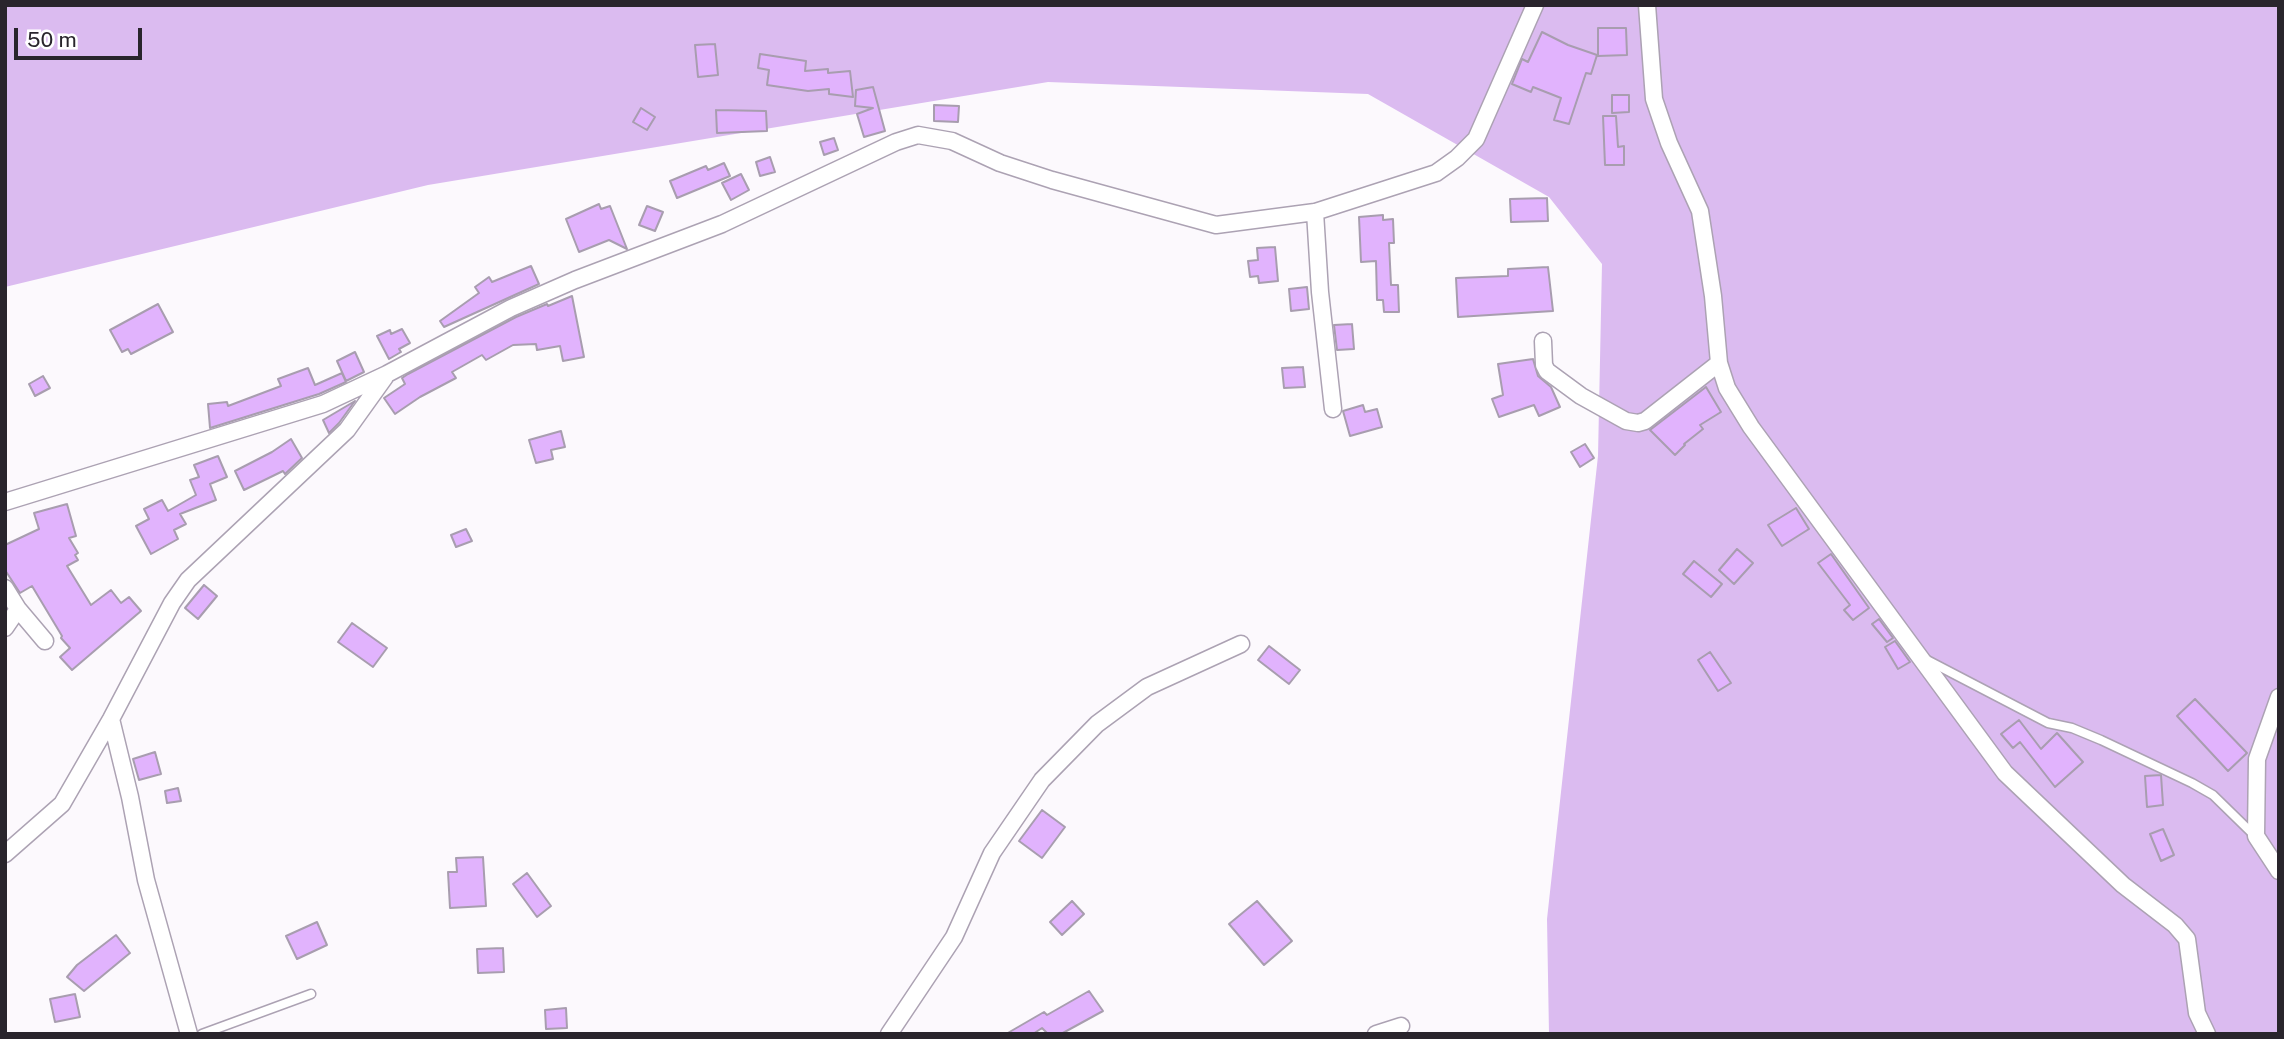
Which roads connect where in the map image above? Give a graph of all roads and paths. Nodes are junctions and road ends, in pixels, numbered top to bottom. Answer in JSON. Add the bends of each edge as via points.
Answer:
{"nodes":[{"id":1,"x":1535,"y":5,"type":"edge"},
{"id":2,"x":1647,"y":5,"type":"edge"},
{"id":3,"x":1315,"y":212,"type":"junction"},
{"id":4,"x":1543,"y":341,"type":"dead end"},
{"id":5,"x":1719,"y":363,"type":"junction"},
{"id":6,"x":387,"y":374,"type":"junction"},
{"id":7,"x":1333,"y":409,"type":"dead end"},
{"id":8,"x":5,"y":502,"type":"edge"},
{"id":9,"x":5,"y":588,"type":"edge"},
{"id":10,"x":19,"y":609,"type":"junction"},
{"id":11,"x":5,"y":628,"type":"edge"},
{"id":12,"x":46,"y":641,"type":"dead end"},
{"id":13,"x":1241,"y":644,"type":"dead end"},
{"id":14,"x":1922,"y":657,"type":"junction"},
{"id":15,"x":2279,"y":697,"type":"edge"},
{"id":16,"x":111,"y":719,"type":"junction"},
{"id":17,"x":2256,"y":836,"type":"junction"},
{"id":18,"x":5,"y":854,"type":"edge"},
{"id":19,"x":2279,"y":871,"type":"edge"},
{"id":20,"x":312,"y":994,"type":"dead end"},
{"id":21,"x":1401,"y":1026,"type":"dead end"},
{"id":22,"x":189,"y":1034,"type":"edge"},
{"id":23,"x":202,"y":1034,"type":"edge"},
{"id":24,"x":889,"y":1034,"type":"edge"},
{"id":25,"x":1376,"y":1034,"type":"edge"},
{"id":26,"x":2207,"y":1034,"type":"edge"}],
"edges":[{"from":1,"to":3,"type":"street","via":[[1476,139],[1457,158],[1436,173]]},
{"from":2,"to":5,"type":"street","via":[[1654,99],[1700,211]]},
{"from":3,"to":6,"type":"street","via":[[1216,225],[1052,180],[952,141],[918,135],[722,224],[575,279]]},
{"from":3,"to":7,"type":"street"},
{"from":4,"to":5,"type":"street","via":[[1547,371],[1592,402],[1638,423]]},
{"from":5,"to":14,"type":"street","via":[[1727,388],[1751,427]]},
{"from":6,"to":8,"type":"street","via":[[323,404]]},
{"from":6,"to":16,"type":"street","via":[[347,430],[188,580]]},
{"from":9,"to":10,"type":"street"},
{"from":10,"to":11,"type":"street"},
{"from":10,"to":12,"type":"street"},
{"from":13,"to":24,"type":"street","via":[[1147,687],[1097,724],[1042,780],[992,853],[954,937]]},
{"from":14,"to":17,"type":"lane","via":[[2048,723],[2072,728],[2192,783],[2213,795]]},
{"from":14,"to":26,"type":"street","via":[[2006,773],[2187,939],[2197,1013]]},
{"from":15,"to":17,"type":"street","via":[[2257,759]]},
{"from":16,"to":18,"type":"street","via":[[62,804]]},
{"from":16,"to":22,"type":"street","via":[[146,880]]},
{"from":17,"to":19,"type":"street"},
{"from":20,"to":23,"type":"lane"},
{"from":21,"to":25,"type":"street"}]}
